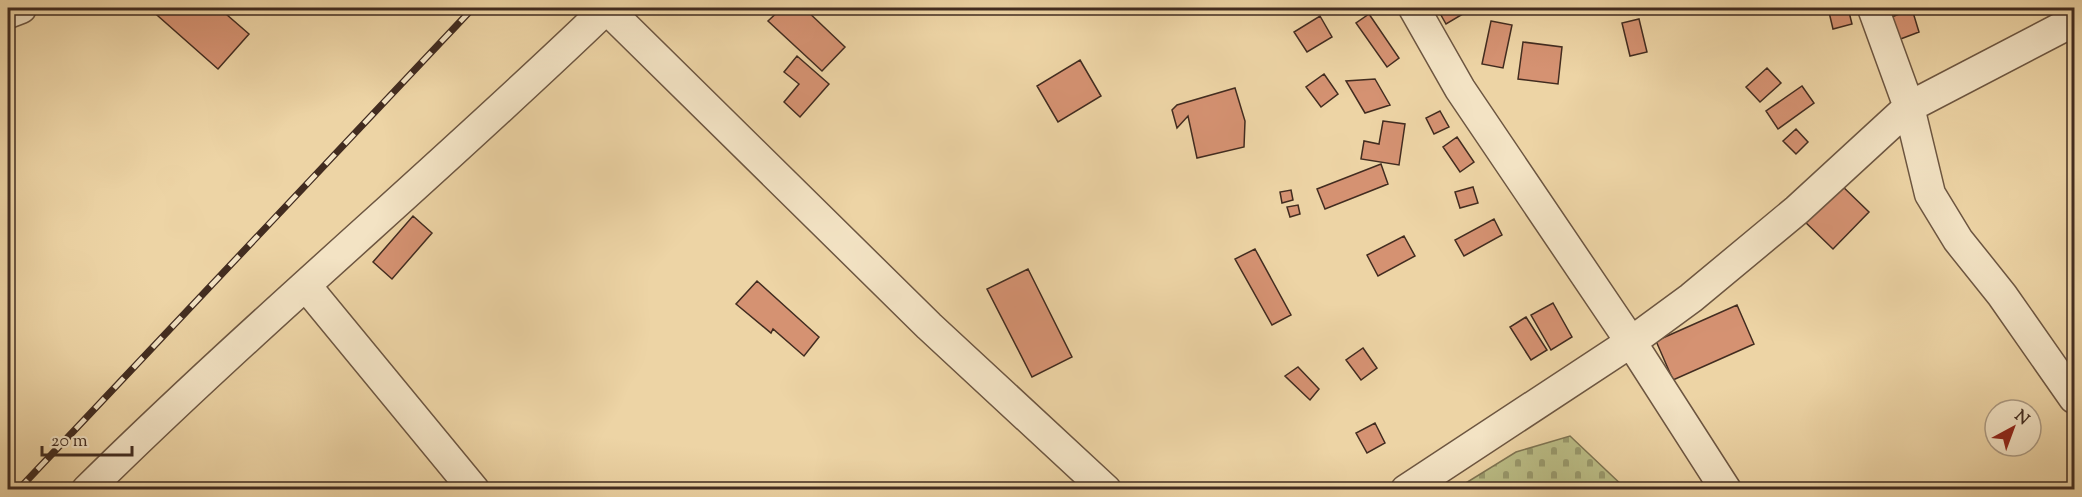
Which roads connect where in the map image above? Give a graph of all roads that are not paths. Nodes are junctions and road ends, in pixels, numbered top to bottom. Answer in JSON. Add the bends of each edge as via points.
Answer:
{"nodes":[{"id":1,"x":21,"y":8,"type":"edge"},
{"id":2,"x":607,"y":8,"type":"edge"},
{"id":3,"x":1414,"y":8,"type":"edge"},
{"id":4,"x":1873,"y":8,"type":"edge"},
{"id":5,"x":8,"y":13,"type":"edge"},
{"id":6,"x":2074,"y":21,"type":"edge"},
{"id":7,"x":1909,"y":107,"type":"junction"},
{"id":8,"x":306,"y":286,"type":"junction"},
{"id":9,"x":1631,"y":342,"type":"junction"},
{"id":10,"x":2074,"y":398,"type":"edge"},
{"id":11,"x":87,"y":489,"type":"edge"},
{"id":12,"x":474,"y":489,"type":"edge"},
{"id":13,"x":1106,"y":489,"type":"edge"},
{"id":14,"x":1406,"y":489,"type":"edge"},
{"id":15,"x":1726,"y":489,"type":"edge"}],
"edges":[{"from":1,"to":5,"type":"street"},
{"from":2,"to":8,"type":"street"},
{"from":2,"to":13,"type":"street","via":[[929,326]]},
{"from":3,"to":9,"type":"street","via":[[1460,89]]},
{"from":4,"to":7,"type":"street"},
{"from":6,"to":7,"type":"street"},
{"from":7,"to":9,"type":"street","via":[[1797,210]]},
{"from":7,"to":10,"type":"street","via":[[1930,194],[1958,240]]},
{"from":8,"to":11,"type":"street","via":[[159,418]]},
{"from":8,"to":12,"type":"street"},
{"from":9,"to":14,"type":"street"},
{"from":9,"to":15,"type":"street"}]}
